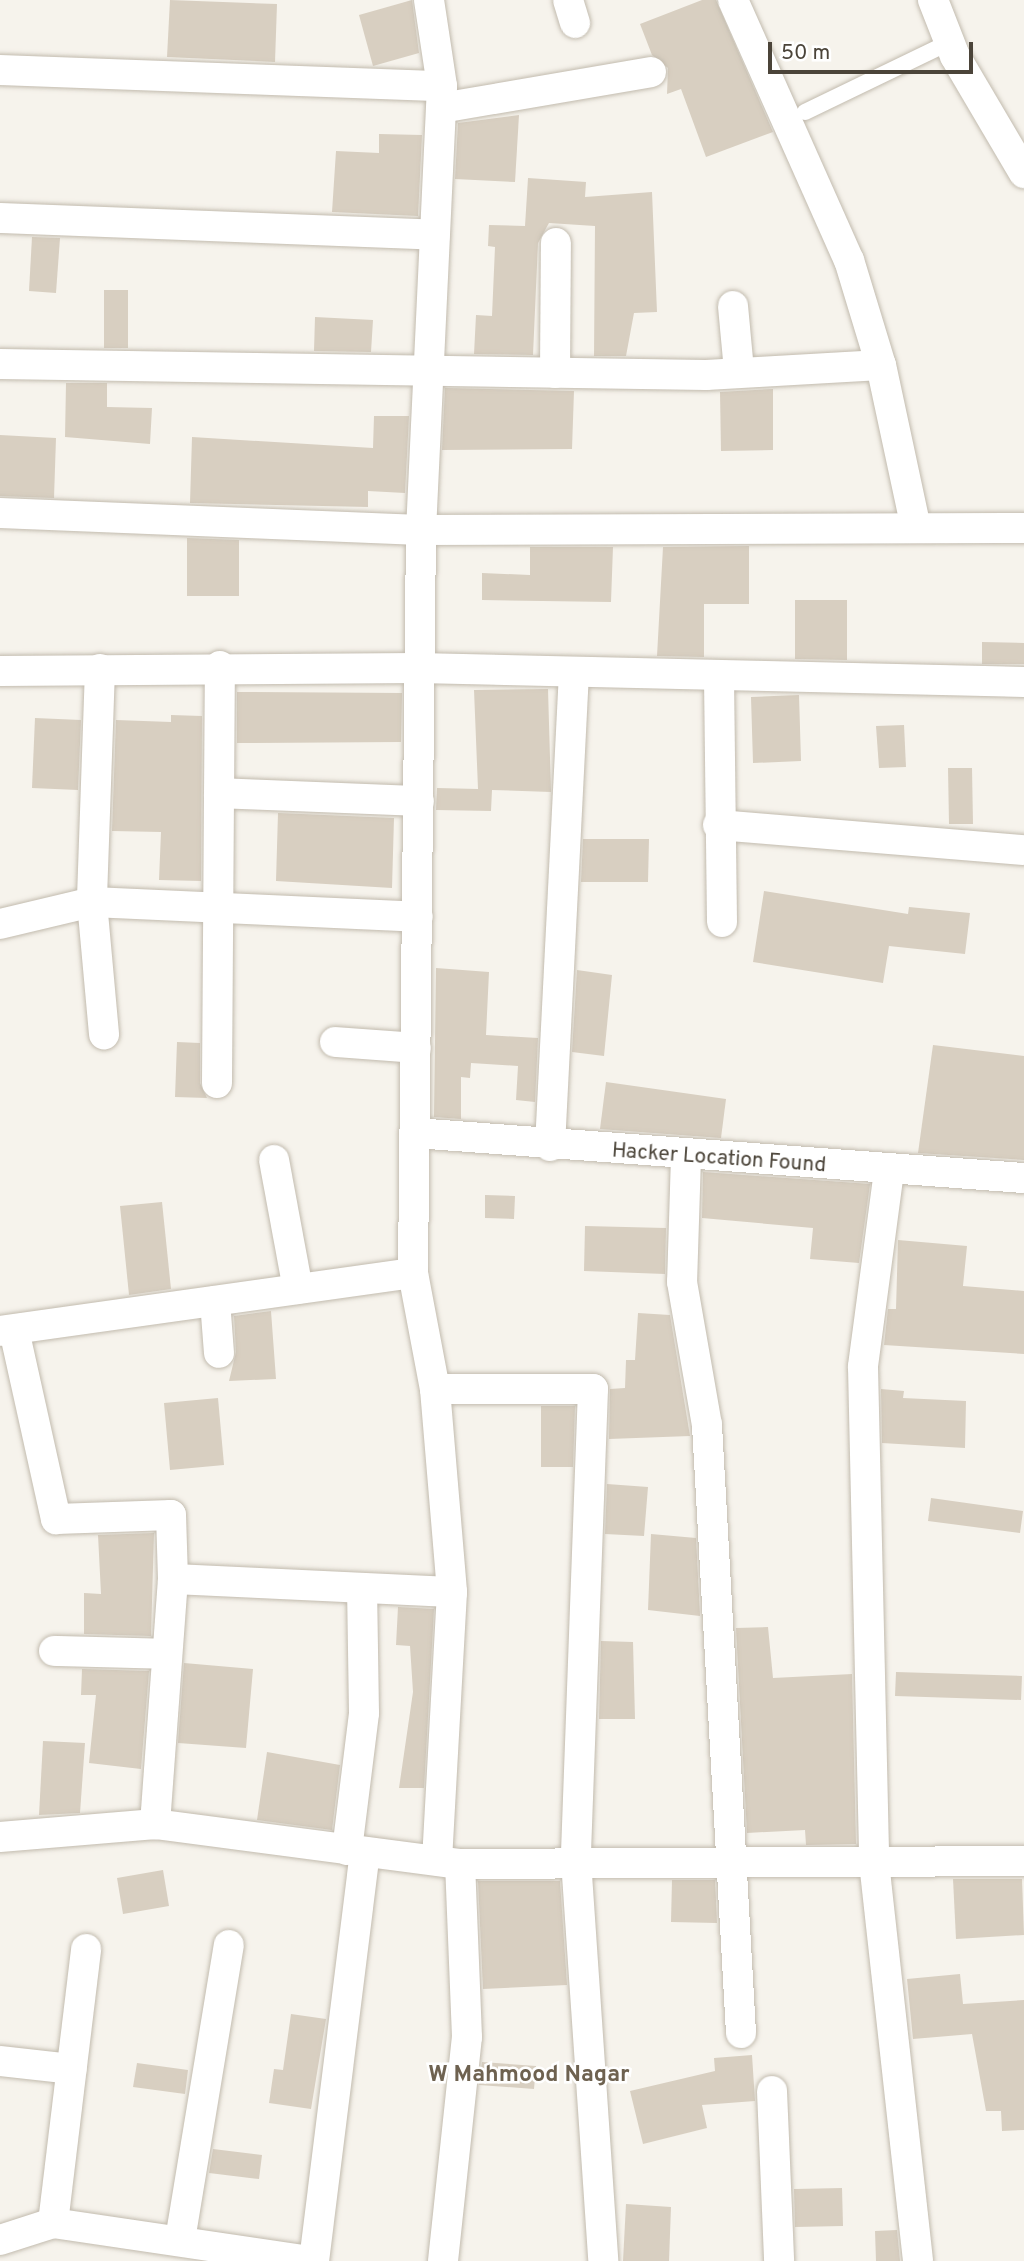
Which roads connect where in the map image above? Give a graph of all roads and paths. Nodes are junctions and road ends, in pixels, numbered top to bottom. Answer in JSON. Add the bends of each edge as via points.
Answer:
{"nodes":[{"id":1,"x":429,"y":0,"type":"edge"},
{"id":2,"x":733,"y":0,"type":"edge"},
{"id":3,"x":933,"y":0,"type":"edge"},
{"id":4,"x":950,"y":41,"type":"junction"},
{"id":5,"x":0,"y":70,"type":"edge"},
{"id":6,"x":651,"y":72,"type":"dead end"},
{"id":7,"x":441,"y":97,"type":"junction"},
{"id":8,"x":806,"y":112,"type":"dead end"},
{"id":9,"x":1024,"y":173,"type":"edge"},
{"id":10,"x":0,"y":218,"type":"edge"},
{"id":11,"x":435,"y":235,"type":"junction"},
{"id":12,"x":556,"y":243,"type":"dead end"},
{"id":13,"x":733,"y":306,"type":"dead end"},
{"id":14,"x":0,"y":364,"type":"edge"},
{"id":15,"x":881,"y":365,"type":"junction"},
{"id":16,"x":739,"y":372,"type":"junction"},
{"id":17,"x":555,"y":373,"type":"junction"},
{"id":18,"x":427,"y":374,"type":"junction"},
{"id":19,"x":0,"y":513,"type":"edge"},
{"id":20,"x":915,"y":524,"type":"junction"},
{"id":21,"x":1024,"y":528,"type":"edge"},
{"id":22,"x":421,"y":530,"type":"junction"},
{"id":23,"x":220,"y":666,"type":"junction"},
{"id":24,"x":418,"y":668,"type":"junction"},
{"id":25,"x":100,"y":669,"type":"junction"},
{"id":26,"x":0,"y":671,"type":"edge"},
{"id":27,"x":574,"y":675,"type":"junction"},
{"id":28,"x":719,"y":677,"type":"junction"},
{"id":29,"x":1024,"y":682,"type":"edge"},
{"id":30,"x":219,"y":793,"type":"junction"},
{"id":31,"x":419,"y":801,"type":"junction"},
{"id":32,"x":718,"y":825,"type":"junction"},
{"id":33,"x":1024,"y":850,"type":"edge"},
{"id":34,"x":92,"y":902,"type":"junction"},
{"id":35,"x":216,"y":905,"type":"junction"},
{"id":36,"x":418,"y":917,"type":"junction"},
{"id":37,"x":722,"y":922,"type":"dead end"},
{"id":38,"x":0,"y":924,"type":"edge"},
{"id":39,"x":104,"y":1034,"type":"dead end"},
{"id":40,"x":335,"y":1042,"type":"dead end"},
{"id":41,"x":416,"y":1048,"type":"junction"},
{"id":42,"x":217,"y":1083,"type":"dead end"},
{"id":43,"x":415,"y":1133,"type":"junction"},
{"id":44,"x":550,"y":1146,"type":"junction"},
{"id":45,"x":686,"y":1157,"type":"junction"},
{"id":46,"x":274,"y":1160,"type":"dead end"},
{"id":47,"x":889,"y":1171,"type":"junction"},
{"id":48,"x":1024,"y":1178,"type":"edge"},
{"id":49,"x":413,"y":1273,"type":"junction"},
{"id":50,"x":298,"y":1289,"type":"junction"},
{"id":51,"x":215,"y":1301,"type":"junction"},
{"id":52,"x":4,"y":1324,"type":"edge"},
{"id":53,"x":219,"y":1353,"type":"dead end"},
{"id":54,"x":435,"y":1389,"type":"junction"},
{"id":55,"x":173,"y":1579,"type":"junction"},
{"id":56,"x":362,"y":1588,"type":"junction"},
{"id":57,"x":452,"y":1592,"type":"junction"},
{"id":58,"x":54,"y":1651,"type":"dead end"},
{"id":59,"x":167,"y":1654,"type":"junction"},
{"id":60,"x":155,"y":1825,"type":"junction"},
{"id":61,"x":0,"y":1837,"type":"edge"},
{"id":62,"x":356,"y":1851,"type":"junction"},
{"id":63,"x":576,"y":1860,"type":"junction"},
{"id":64,"x":736,"y":1860,"type":"junction"},
{"id":65,"x":1024,"y":1861,"type":"edge"},
{"id":66,"x":448,"y":1862,"type":"junction"},
{"id":67,"x":874,"y":1862,"type":"junction"},
{"id":68,"x":229,"y":1945,"type":"dead end"},
{"id":69,"x":86,"y":1949,"type":"dead end"},
{"id":70,"x":741,"y":2033,"type":"dead end"},
{"id":71,"x":0,"y":2061,"type":"edge"},
{"id":72,"x":72,"y":2069,"type":"junction"},
{"id":73,"x":772,"y":2091,"type":"dead end"},
{"id":74,"x":54,"y":2223,"type":"junction"},
{"id":75,"x":0,"y":2240,"type":"edge"},
{"id":76,"x":180,"y":2240,"type":"junction"},
{"id":77,"x":312,"y":2261,"type":"edge"},
{"id":78,"x":443,"y":2261,"type":"edge"},
{"id":79,"x":603,"y":2261,"type":"edge"},
{"id":80,"x":779,"y":2261,"type":"edge"},
{"id":81,"x":918,"y":2261,"type":"edge"}],
"edges":[{"from":1,"to":7,"type":"street"},
{"from":2,"to":15,"type":"street","via":[[849,260]]},
{"from":3,"to":4,"type":"street"},
{"from":4,"to":8,"type":"lane"},
{"from":4,"to":9,"type":"street"},
{"from":5,"to":7,"type":"street"},
{"from":6,"to":7,"type":"street"},
{"from":7,"to":11,"type":"street"},
{"from":10,"to":11,"type":"street"},
{"from":11,"to":18,"type":"street"},
{"from":12,"to":17,"type":"street"},
{"from":13,"to":16,"type":"street"},
{"from":14,"to":18,"type":"street"},
{"from":15,"to":16,"type":"street"},
{"from":15,"to":20,"type":"street"},
{"from":16,"to":17,"type":"street"},
{"from":17,"to":18,"type":"street"},
{"from":18,"to":22,"type":"street"},
{"from":19,"to":22,"type":"street"},
{"from":20,"to":21,"type":"street"},
{"from":20,"to":22,"type":"street"},
{"from":22,"to":24,"type":"street"},
{"from":23,"to":24,"type":"street"},
{"from":23,"to":25,"type":"street"},
{"from":23,"to":30,"type":"street"},
{"from":24,"to":27,"type":"street"},
{"from":24,"to":31,"type":"street"},
{"from":25,"to":26,"type":"street"},
{"from":25,"to":34,"type":"street"},
{"from":27,"to":28,"type":"street"},
{"from":27,"to":44,"type":"street"},
{"from":28,"to":29,"type":"street"},
{"from":28,"to":32,"type":"street"},
{"from":30,"to":31,"type":"street"},
{"from":30,"to":35,"type":"street"},
{"from":31,"to":36,"type":"street"},
{"from":32,"to":33,"type":"street"},
{"from":32,"to":37,"type":"street"},
{"from":34,"to":35,"type":"street"},
{"from":34,"to":38,"type":"street"},
{"from":34,"to":39,"type":"street"},
{"from":35,"to":36,"type":"street"},
{"from":35,"to":42,"type":"street"},
{"from":36,"to":41,"type":"street"},
{"from":40,"to":41,"type":"street"},
{"from":41,"to":43,"type":"street"},
{"from":43,"to":44,"type":"street","name":"Hacker Location Found"},
{"from":43,"to":49,"type":"street"},
{"from":44,"to":45,"type":"street","name":"Hacker Location Found"},
{"from":45,"to":47,"type":"street","name":"Hacker Location Found"},
{"from":45,"to":64,"type":"street","via":[[682,1282],[707,1425]]},
{"from":46,"to":50,"type":"street"},
{"from":47,"to":48,"type":"street","name":"Hacker Location Found"},
{"from":47,"to":67,"type":"street","via":[[863,1367]]},
{"from":49,"to":50,"type":"street"},
{"from":49,"to":54,"type":"street"},
{"from":50,"to":51,"type":"street"},
{"from":51,"to":52,"type":"street"},
{"from":51,"to":53,"type":"street"},
{"from":52,"to":55,"type":"street","via":[[55,1519],[171,1515]]},
{"from":54,"to":57,"type":"street"},
{"from":54,"to":63,"type":"street","via":[[593,1389]]},
{"from":55,"to":56,"type":"street"},
{"from":55,"to":59,"type":"street"},
{"from":56,"to":57,"type":"street"},
{"from":56,"to":62,"type":"street","via":[[364,1713]]},
{"from":57,"to":66,"type":"street"},
{"from":58,"to":59,"type":"street"},
{"from":59,"to":60,"type":"street"},
{"from":60,"to":61,"type":"street"},
{"from":60,"to":62,"type":"street"},
{"from":62,"to":66,"type":"street"},
{"from":62,"to":77,"type":"street"},
{"from":63,"to":64,"type":"street"},
{"from":63,"to":66,"type":"street"},
{"from":63,"to":79,"type":"street"},
{"from":64,"to":67,"type":"street"},
{"from":64,"to":70,"type":"street"},
{"from":65,"to":67,"type":"street"},
{"from":66,"to":78,"type":"street","via":[[467,2037]]},
{"from":67,"to":81,"type":"street"},
{"from":68,"to":76,"type":"street"},
{"from":69,"to":72,"type":"street"},
{"from":71,"to":72,"type":"street"},
{"from":72,"to":74,"type":"street"},
{"from":73,"to":80,"type":"street"},
{"from":74,"to":75,"type":"street"},
{"from":74,"to":76,"type":"street"},
{"from":76,"to":77,"type":"street"}]}
